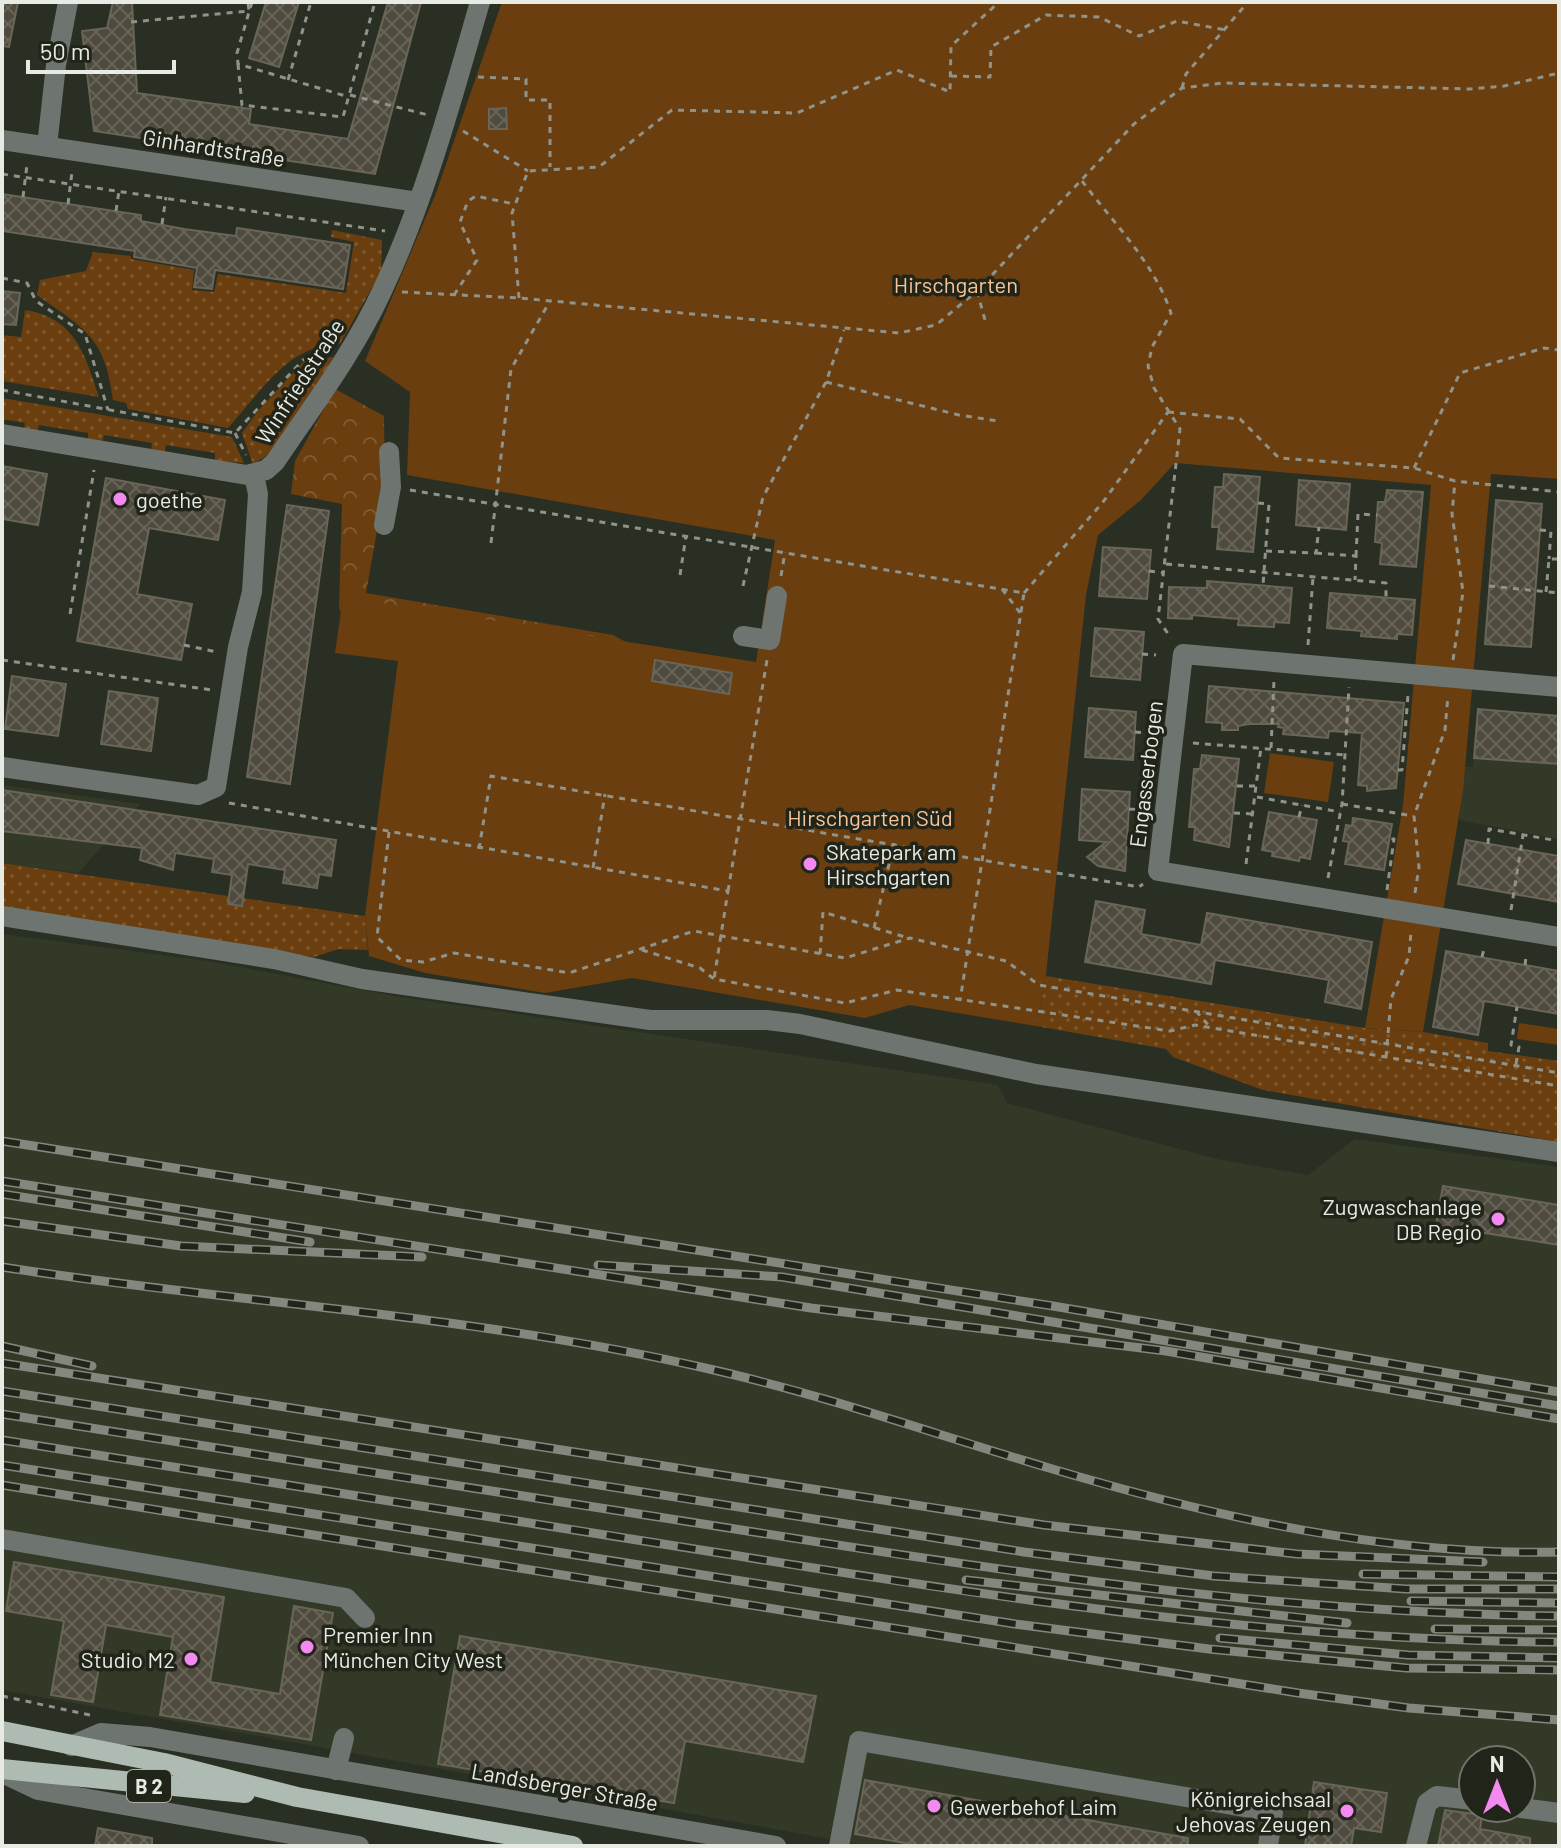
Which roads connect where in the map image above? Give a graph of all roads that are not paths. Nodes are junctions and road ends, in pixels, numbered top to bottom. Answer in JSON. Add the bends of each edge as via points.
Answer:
{"nodes":[{"id":1,"x":68,"y":2,"type":"edge"},
{"id":2,"x":480,"y":2,"type":"edge"},
{"id":3,"x":2,"y":140,"type":"edge"},
{"id":4,"x":47,"y":146,"type":"junction"},
{"id":5,"x":418,"y":202,"type":"junction"},
{"id":6,"x":2,"y":434,"type":"edge"},
{"id":7,"x":389,"y":452,"type":"dead end"},
{"id":8,"x":254,"y":475,"type":"junction"},
{"id":9,"x":384,"y":525,"type":"dead end"},
{"id":10,"x":777,"y":596,"type":"road end"},
{"id":11,"x":743,"y":636,"type":"dead end"},
{"id":12,"x":1559,"y":687,"type":"edge"},
{"id":13,"x":2,"y":767,"type":"edge"},
{"id":14,"x":2,"y":916,"type":"edge"},
{"id":15,"x":1559,"y":937,"type":"edge"},
{"id":16,"x":1559,"y":1152,"type":"edge"},
{"id":17,"x":2,"y":1539,"type":"edge"},
{"id":18,"x":365,"y":1618,"type":"dead end"},
{"id":19,"x":2,"y":1731,"type":"edge"},
{"id":20,"x":344,"y":1738,"type":"dead end"},
{"id":21,"x":71,"y":1746,"type":"junction"},
{"id":22,"x":2,"y":1771,"type":"edge"},
{"id":23,"x":341,"y":1771,"type":"junction"},
{"id":24,"x":297,"y":1797,"type":"junction"},
{"id":25,"x":1457,"y":1798,"type":"edge"},
{"id":26,"x":342,"y":1805,"type":"junction"},
{"id":27,"x":1537,"y":1810,"type":"edge"},
{"id":28,"x":1559,"y":1813,"type":"edge"},
{"id":29,"x":338,"y":1844,"type":"edge"},
{"id":30,"x":763,"y":1845,"type":"edge"},
{"id":31,"x":359,"y":1846,"type":"edge"},
{"id":32,"x":573,"y":1846,"type":"edge"},
{"id":33,"x":839,"y":1846,"type":"edge"},
{"id":34,"x":1268,"y":1846,"type":"edge"},
{"id":35,"x":1416,"y":1846,"type":"edge"}],
"edges":[{"from":1,"to":4,"type":"street"},
{"from":2,"to":5,"type":"street","name":"Winfriedstraße"},
{"from":3,"to":4,"type":"street","name":"Ginhardtstraße"},
{"from":4,"to":5,"type":"street","name":"Ginhardtstraße"},
{"from":5,"to":8,"type":"street","name":"Winfriedstraße","via":[[351,350],[275,462]]},
{"from":6,"to":8,"type":"street","name":"Winfriedstraße"},
{"from":7,"to":9,"type":"street","via":[[391,487]]},
{"from":8,"to":13,"type":"street","via":[[258,494],[252,592],[218,779],[209,793]]},
{"from":10,"to":11,"type":"street","via":[[770,640]]},
{"from":12,"to":15,"type":"street","name":"Engasserbogen","via":[[1183,654],[1158,871]]},
{"from":14,"to":16,"type":"street","via":[[274,959],[362,979],[650,1020],[800,1024],[1036,1074]]},
{"from":17,"to":18,"type":"street","via":[[346,1598]]},
{"from":19,"to":21,"type":"main road","number":"B 2"},
{"from":20,"to":23,"type":"street"},
{"from":21,"to":23,"type":"street","name":"Landsberger Straße","via":[[101,1733],[150,1737]]},
{"from":21,"to":24,"type":"main road","number":"B 2"},
{"from":22,"to":24,"type":"main road","number":"B 2"},
{"from":22,"to":29,"type":"street","via":[[38,1790]]},
{"from":23,"to":26,"type":"street"},
{"from":23,"to":30,"type":"street","name":"Landsberger Straße"},
{"from":24,"to":26,"type":"main road","number":"B 2"},
{"from":25,"to":35,"type":"street","via":[[1437,1796],[1427,1803]]},
{"from":26,"to":32,"type":"main road","number":"B 2"},
{"from":27,"to":28,"type":"street"},
{"from":29,"to":31,"type":"street"},
{"from":33,"to":34,"type":"street","via":[[859,1741],[1273,1812]]}]}
